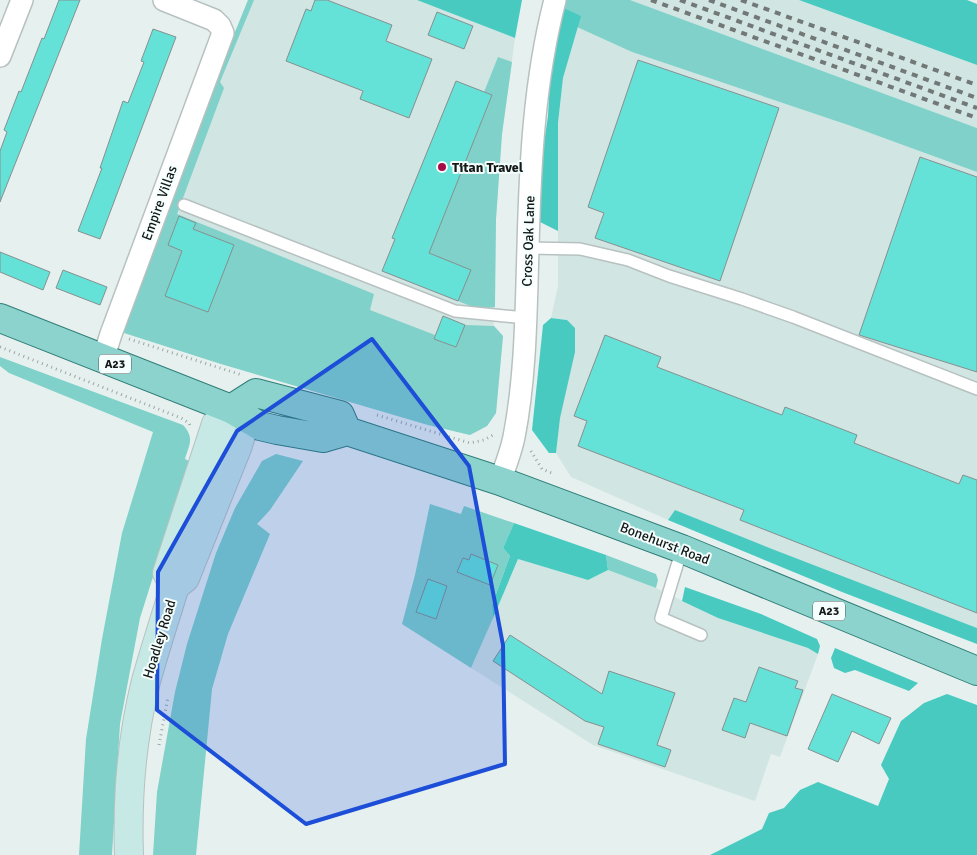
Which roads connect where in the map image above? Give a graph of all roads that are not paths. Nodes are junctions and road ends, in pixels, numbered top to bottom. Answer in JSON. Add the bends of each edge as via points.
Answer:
{"nodes":[{"id":1,"x":22,"y":0,"type":"edge"},
{"id":2,"x":164,"y":0,"type":"edge"},
{"id":3,"x":555,"y":0,"type":"edge"},
{"id":4,"x":0,"y":56,"type":"edge"},
{"id":5,"x":184,"y":205,"type":"dead end"},
{"id":6,"x":528,"y":248,"type":"junction"},
{"id":7,"x":0,"y":318,"type":"edge"},
{"id":8,"x":526,"y":318,"type":"junction"},
{"id":9,"x":107,"y":346,"type":"junction"},
{"id":10,"x":977,"y":389,"type":"edge"},
{"id":11,"x":231,"y":409,"type":"junction"},
{"id":12,"x":500,"y":481,"type":"junction"},
{"id":13,"x":682,"y":549,"type":"junction"},
{"id":14,"x":701,"y":635,"type":"dead end"},
{"id":15,"x":977,"y":671,"type":"edge"},
{"id":16,"x":129,"y":855,"type":"edge"}],
"edges":[{"from":1,"to":4,"type":"street"},
{"from":2,"to":9,"type":"street","name":"Empire Villas","via":[[214,20],[223,32]]},
{"from":3,"to":6,"type":"street","name":"Cross Oak Lane","via":[[537,97],[530,170]]},
{"from":5,"to":8,"type":"lane","via":[[455,311]]},
{"from":6,"to":8,"type":"street","name":"Cross Oak Lane"},
{"from":6,"to":10,"type":"lane","via":[[580,249],[628,260],[793,317]]},
{"from":7,"to":9,"type":"main road","name":"Bonehurst Road","number":"A23"},
{"from":8,"to":12,"type":"street","name":"Cross Oak Lane","via":[[518,412]]},
{"from":9,"to":11,"type":"main road","name":"Bonehurst Road","number":"A23"},
{"from":11,"to":12,"type":"main road","name":"Bonehurst Road","number":"A23","via":[[260,426],[323,438],[347,431]]},
{"from":11,"to":16,"type":"street","name":"Hoadley Road","via":[[216,424],[167,573],[175,586],[146,682],[136,732]]},
{"from":12,"to":13,"type":"main road","name":"Bonehurst Road","number":"A23"},
{"from":13,"to":14,"type":"lane","via":[[661,618]]},
{"from":13,"to":15,"type":"main road","name":"Bonehurst Road","number":"A23"}]}
